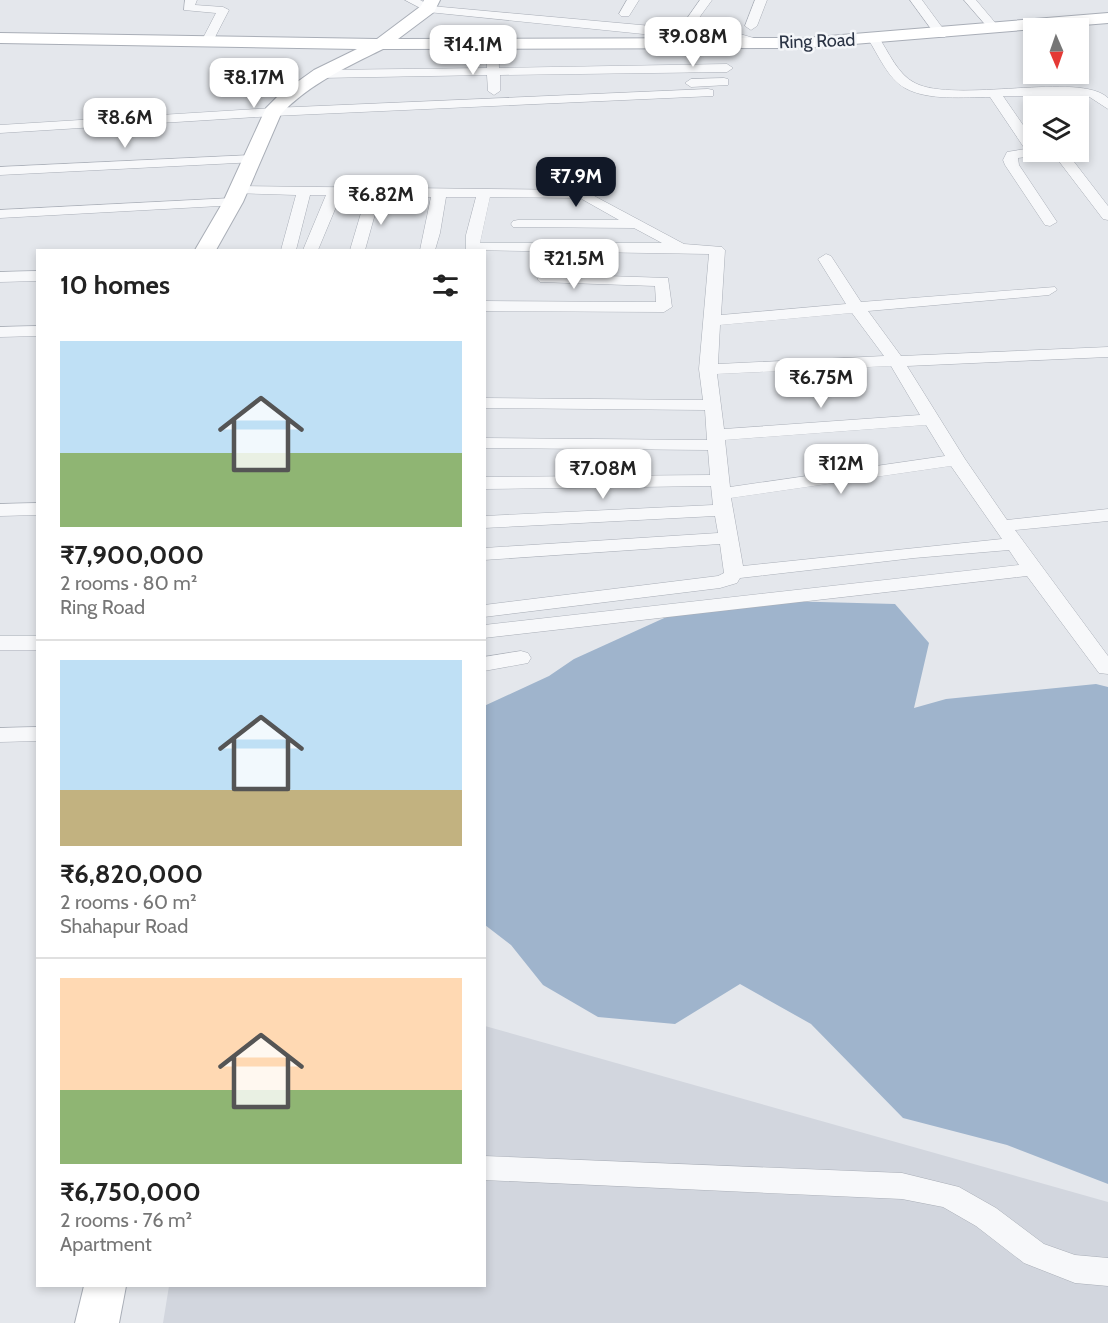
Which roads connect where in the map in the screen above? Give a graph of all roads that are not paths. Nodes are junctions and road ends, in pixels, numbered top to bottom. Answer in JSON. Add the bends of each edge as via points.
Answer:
{"nodes":[{"id":1,"x":191,"y":0,"type":"edge"},
{"id":2,"x":411,"y":0,"type":"edge"},
{"id":3,"x":633,"y":0,"type":"edge"},
{"id":4,"x":706,"y":0,"type":"edge"},
{"id":5,"x":761,"y":0,"type":"edge"},
{"id":6,"x":916,"y":0,"type":"edge"},
{"id":7,"x":970,"y":0,"type":"edge"},
{"id":8,"x":430,"y":4,"type":"edge"},
{"id":9,"x":625,"y":14,"type":"dead end"},
{"id":10,"x":1108,"y":18,"type":"edge"},
{"id":11,"x":692,"y":20,"type":"dead end"},
{"id":12,"x":751,"y":26,"type":"dead end"},
{"id":13,"x":994,"y":28,"type":"junction"},
{"id":14,"x":941,"y":34,"type":"junction"},
{"id":15,"x":0,"y":38,"type":"edge"},
{"id":16,"x":874,"y":39,"type":"junction"},
{"id":17,"x":208,"y":40,"type":"junction"},
{"id":18,"x":761,"y":42,"type":"junction"},
{"id":19,"x":382,"y":43,"type":"junction"},
{"id":20,"x":651,"y":43,"type":"junction"},
{"id":21,"x":492,"y":44,"type":"junction"},
{"id":22,"x":727,"y":68,"type":"dead end"},
{"id":23,"x":656,"y":69,"type":"junction"},
{"id":24,"x":494,"y":71,"type":"junction"},
{"id":25,"x":320,"y":74,"type":"junction"},
{"id":26,"x":724,"y":82,"type":"dead end"},
{"id":27,"x":662,"y":84,"type":"junction"},
{"id":28,"x":494,"y":91,"type":"junction"},
{"id":29,"x":993,"y":92,"type":"junction"},
{"id":30,"x":708,"y":93,"type":"dead end"},
{"id":31,"x":1102,"y":94,"type":"edge"},
{"id":32,"x":1108,"y":105,"type":"edge"},
{"id":33,"x":279,"y":106,"type":"junction"},
{"id":34,"x":0,"y":129,"type":"edge"},
{"id":35,"x":1023,"y":136,"type":"edge"},
{"id":36,"x":1023,"y":154,"type":"edge"},
{"id":37,"x":252,"y":159,"type":"junction"},
{"id":38,"x":1069,"y":162,"type":"edge"},
{"id":39,"x":0,"y":171,"type":"edge"},
{"id":40,"x":304,"y":191,"type":"junction"},
{"id":41,"x":335,"y":192,"type":"junction"},
{"id":42,"x":374,"y":192,"type":"junction"},
{"id":43,"x":439,"y":194,"type":"junction"},
{"id":44,"x":484,"y":194,"type":"junction"},
{"id":45,"x":235,"y":196,"type":"junction"},
{"id":46,"x":520,"y":206,"type":"dead end"},
{"id":47,"x":605,"y":206,"type":"junction"},
{"id":48,"x":0,"y":214,"type":"edge"},
{"id":49,"x":1108,"y":216,"type":"edge"},
{"id":50,"x":1050,"y":222,"type":"dead end"},
{"id":51,"x":518,"y":224,"type":"dead end"},
{"id":52,"x":635,"y":224,"type":"junction"},
{"id":53,"x":681,"y":248,"type":"junction"},
{"id":54,"x":207,"y":249,"type":"edge"},
{"id":55,"x":288,"y":249,"type":"edge"},
{"id":56,"x":310,"y":249,"type":"edge"},
{"id":57,"x":357,"y":249,"type":"edge"},
{"id":58,"x":427,"y":249,"type":"edge"},
{"id":59,"x":473,"y":249,"type":"edge"},
{"id":60,"x":826,"y":259,"type":"dead end"},
{"id":61,"x":36,"y":276,"type":"edge"},
{"id":62,"x":0,"y":277,"type":"edge"},
{"id":63,"x":545,"y":279,"type":"dead end"},
{"id":64,"x":1049,"y":290,"type":"dead end"},
{"id":65,"x":486,"y":306,"type":"edge"},
{"id":66,"x":857,"y":308,"type":"junction"},
{"id":67,"x":711,"y":321,"type":"junction"},
{"id":68,"x":36,"y":331,"type":"edge"},
{"id":69,"x":0,"y":332,"type":"edge"},
{"id":70,"x":1108,"y":352,"type":"edge"},
{"id":71,"x":896,"y":361,"type":"junction"},
{"id":72,"x":707,"y":369,"type":"junction"},
{"id":73,"x":486,"y":403,"type":"edge"},
{"id":74,"x":713,"y":405,"type":"junction"},
{"id":75,"x":929,"y":420,"type":"junction"},
{"id":76,"x":716,"y":440,"type":"junction"},
{"id":77,"x":486,"y":443,"type":"edge"},
{"id":78,"x":956,"y":459,"type":"junction"},
{"id":79,"x":486,"y":483,"type":"edge"},
{"id":80,"x":722,"y":495,"type":"junction"},
{"id":81,"x":36,"y":509,"type":"edge"},
{"id":82,"x":0,"y":510,"type":"edge"},
{"id":83,"x":1108,"y":515,"type":"edge"},
{"id":84,"x":486,"y":522,"type":"edge"},
{"id":85,"x":1002,"y":526,"type":"junction"},
{"id":86,"x":729,"y":538,"type":"junction"},
{"id":87,"x":1014,"y":544,"type":"junction"},
{"id":88,"x":486,"y":554,"type":"edge"},
{"id":89,"x":1032,"y":569,"type":"junction"},
{"id":90,"x":735,"y":573,"type":"junction"},
{"id":91,"x":486,"y":611,"type":"edge"},
{"id":92,"x":486,"y":632,"type":"edge"},
{"id":93,"x":0,"y":643,"type":"edge"},
{"id":94,"x":36,"y":643,"type":"edge"},
{"id":95,"x":521,"y":658,"type":"dead end"},
{"id":96,"x":486,"y":663,"type":"edge"},
{"id":97,"x":1106,"y":668,"type":"dead end"},
{"id":98,"x":36,"y":734,"type":"edge"},
{"id":99,"x":0,"y":735,"type":"edge"},
{"id":100,"x":486,"y":1168,"type":"edge"},
{"id":101,"x":1108,"y":1272,"type":"edge"},
{"id":102,"x":105,"y":1287,"type":"edge"},
{"id":103,"x":97,"y":1323,"type":"edge"}],
"edges":[{"from":1,"to":17,"type":"street","via":[[188,8],[223,10]]},
{"from":2,"to":8,"type":"street"},
{"from":3,"to":9,"type":"street"},
{"from":4,"to":11,"type":"street"},
{"from":5,"to":12,"type":"street"},
{"from":6,"to":14,"type":"street"},
{"from":7,"to":13,"type":"street"},
{"from":8,"to":18,"type":"street"},
{"from":8,"to":19,"type":"main road"},
{"from":10,"to":13,"type":"main road","name":"Ring Road"},
{"from":13,"to":14,"type":"main road","name":"Ring Road"},
{"from":14,"to":16,"type":"main road","name":"Ring Road"},
{"from":15,"to":17,"type":"main road","name":"Ring Road"},
{"from":16,"to":18,"type":"main road","name":"Ring Road"},
{"from":16,"to":29,"type":"street","via":[[910,86],[925,91]]},
{"from":17,"to":19,"type":"main road","name":"Ring Road"},
{"from":18,"to":20,"type":"main road","name":"Ring Road"},
{"from":19,"to":21,"type":"main road","name":"Ring Road"},
{"from":19,"to":25,"type":"main road"},
{"from":20,"to":21,"type":"main road","name":"Ring Road"},
{"from":20,"to":23,"type":"street"},
{"from":21,"to":24,"type":"street"},
{"from":22,"to":23,"type":"street"},
{"from":23,"to":24,"type":"street"},
{"from":23,"to":27,"type":"street"},
{"from":24,"to":25,"type":"street"},
{"from":24,"to":28,"type":"street"},
{"from":25,"to":33,"type":"main road"},
{"from":26,"to":27,"type":"street"},
{"from":27,"to":28,"type":"street"},
{"from":28,"to":33,"type":"street"},
{"from":29,"to":31,"type":"street"},
{"from":29,"to":35,"type":"street"},
{"from":30,"to":33,"type":"street"},
{"from":31,"to":32,"type":"street"},
{"from":33,"to":34,"type":"street"},
{"from":33,"to":37,"type":"main road"},
{"from":36,"to":50,"type":"street","via":[[1012,155],[1010,160]]},
{"from":37,"to":39,"type":"street"},
{"from":37,"to":45,"type":"main road"},
{"from":38,"to":49,"type":"street"},
{"from":40,"to":41,"type":"street"},
{"from":40,"to":45,"type":"street"},
{"from":40,"to":55,"type":"street"},
{"from":41,"to":42,"type":"street"},
{"from":41,"to":56,"type":"street"},
{"from":42,"to":43,"type":"street"},
{"from":42,"to":57,"type":"street"},
{"from":43,"to":44,"type":"street"},
{"from":43,"to":58,"type":"street","via":[[434,233]]},
{"from":44,"to":47,"type":"street","via":[[583,194]]},
{"from":44,"to":59,"type":"street"},
{"from":45,"to":48,"type":"street"},
{"from":45,"to":54,"type":"main road"},
{"from":46,"to":47,"type":"street"},
{"from":47,"to":52,"type":"street"},
{"from":51,"to":52,"type":"street"},
{"from":52,"to":53,"type":"street"},
{"from":53,"to":59,"type":"street"},
{"from":53,"to":67,"type":"street","via":[[717,250]]},
{"from":60,"to":66,"type":"street"},
{"from":61,"to":62,"type":"street"},
{"from":63,"to":65,"type":"street","via":[[663,281],[664,307]]},
{"from":64,"to":66,"type":"street"},
{"from":66,"to":67,"type":"street"},
{"from":66,"to":71,"type":"street"},
{"from":67,"to":72,"type":"street"},
{"from":68,"to":69,"type":"street"},
{"from":70,"to":71,"type":"street"},
{"from":71,"to":72,"type":"street"},
{"from":71,"to":75,"type":"street"},
{"from":72,"to":74,"type":"street"},
{"from":73,"to":74,"type":"street"},
{"from":74,"to":76,"type":"street"},
{"from":75,"to":76,"type":"street"},
{"from":75,"to":78,"type":"street"},
{"from":76,"to":77,"type":"street"},
{"from":76,"to":80,"type":"street"},
{"from":78,"to":80,"type":"street"},
{"from":78,"to":85,"type":"street"},
{"from":79,"to":80,"type":"street"},
{"from":80,"to":84,"type":"street"},
{"from":80,"to":86,"type":"street"},
{"from":81,"to":82,"type":"street"},
{"from":83,"to":85,"type":"street"},
{"from":85,"to":87,"type":"street"},
{"from":86,"to":88,"type":"street"},
{"from":86,"to":90,"type":"street"},
{"from":87,"to":89,"type":"street"},
{"from":87,"to":90,"type":"street"},
{"from":89,"to":92,"type":"street"},
{"from":89,"to":97,"type":"street"},
{"from":90,"to":91,"type":"street","via":[[720,582]]},
{"from":93,"to":94,"type":"street"},
{"from":95,"to":96,"type":"street"},
{"from":98,"to":99,"type":"street"},
{"from":100,"to":101,"type":"street","via":[[902,1186],[949,1196],[986,1217],[1034,1254],[1075,1269]]},
{"from":102,"to":103,"type":"main road"}]}
